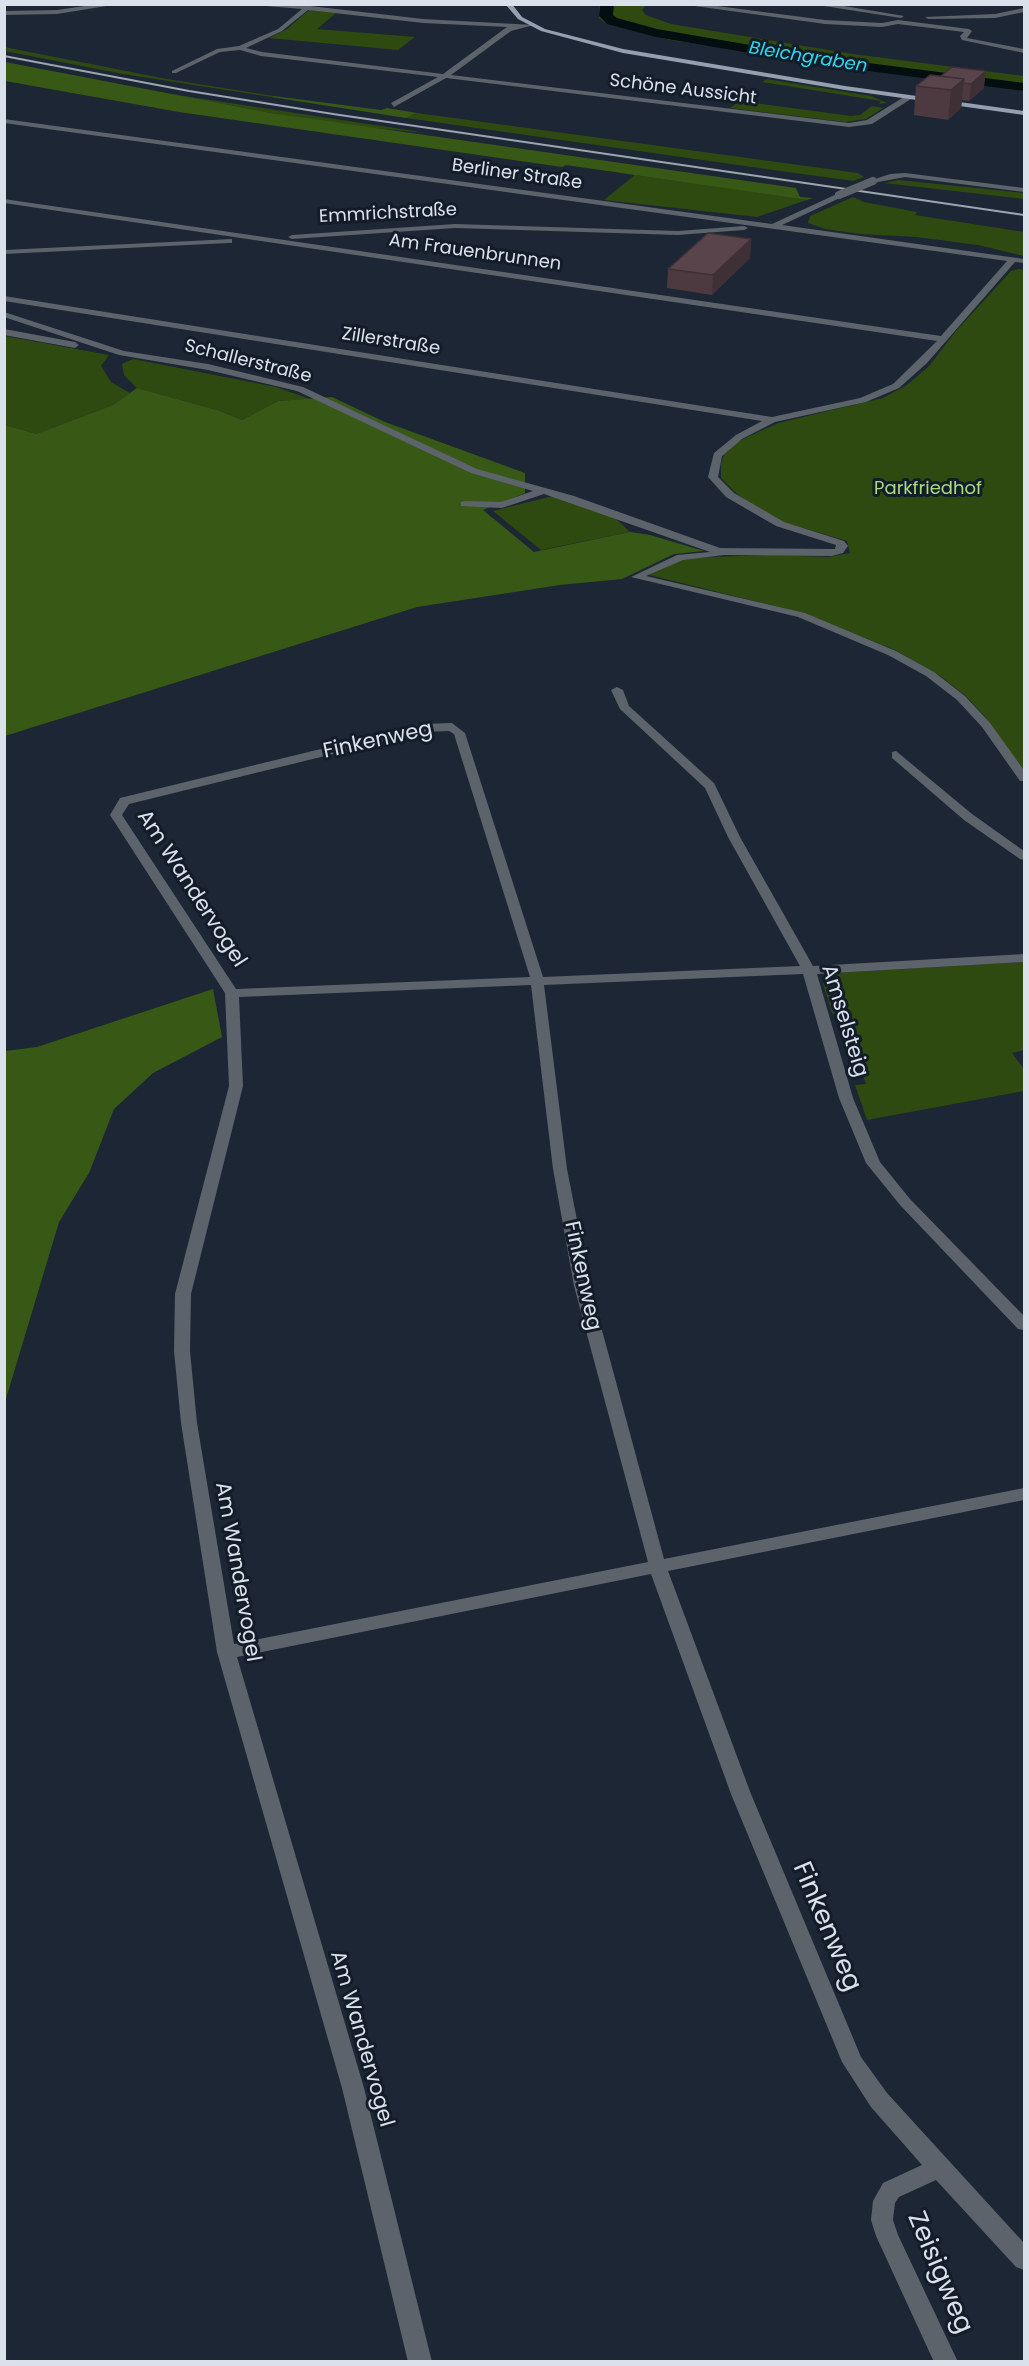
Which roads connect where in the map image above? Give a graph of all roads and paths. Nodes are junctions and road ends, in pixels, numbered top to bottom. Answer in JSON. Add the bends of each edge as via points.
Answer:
{"nodes":[{"id":1,"x":116,"y":4,"type":"edge"},
{"id":2,"x":244,"y":4,"type":"edge"},
{"id":3,"x":508,"y":4,"type":"edge"},
{"id":4,"x":814,"y":4,"type":"edge"},
{"id":5,"x":683,"y":5,"type":"edge"},
{"id":6,"x":306,"y":9,"type":"junction"},
{"id":7,"x":1024,"y":10,"type":"edge"},
{"id":8,"x":4,"y":13,"type":"edge"},
{"id":9,"x":998,"y":16,"type":"junction"},
{"id":10,"x":899,"y":19,"type":"junction"},
{"id":11,"x":1024,"y":19,"type":"edge"},
{"id":12,"x":531,"y":25,"type":"junction"},
{"id":13,"x":516,"y":26,"type":"junction"},
{"id":14,"x":975,"y":28,"type":"junction"},
{"id":15,"x":240,"y":48,"type":"junction"},
{"id":16,"x":1024,"y":51,"type":"edge"},
{"id":17,"x":174,"y":72,"type":"dead end"},
{"id":18,"x":445,"y":76,"type":"junction"},
{"id":19,"x":910,"y":98,"type":"junction"},
{"id":20,"x":394,"y":105,"type":"dead end"},
{"id":21,"x":1024,"y":113,"type":"edge"},
{"id":22,"x":4,"y":121,"type":"edge"},
{"id":23,"x":1024,"y":190,"type":"edge"},
{"id":24,"x":4,"y":201,"type":"edge"},
{"id":25,"x":774,"y":226,"type":"junction"},
{"id":26,"x":265,"y":240,"type":"junction"},
{"id":27,"x":4,"y":252,"type":"edge"},
{"id":28,"x":1012,"y":260,"type":"junction"},
{"id":29,"x":1024,"y":261,"type":"edge"},
{"id":30,"x":4,"y":298,"type":"edge"},
{"id":31,"x":4,"y":314,"type":"edge"},
{"id":32,"x":4,"y":332,"type":"edge"},
{"id":33,"x":941,"y":339,"type":"junction"},
{"id":34,"x":114,"y":350,"type":"junction"},
{"id":35,"x":772,"y":420,"type":"junction"},
{"id":36,"x":542,"y":491,"type":"junction"},
{"id":37,"x":465,"y":504,"type":"dead end"},
{"id":38,"x":731,"y":553,"type":"junction"},
{"id":39,"x":617,"y":690,"type":"dead end"},
{"id":40,"x":896,"y":755,"type":"dead end"},
{"id":41,"x":1024,"y":778,"type":"edge"},
{"id":42,"x":118,"y":808,"type":"joint"},
{"id":43,"x":1024,"y":856,"type":"edge"},
{"id":44,"x":1024,"y":958,"type":"edge"},
{"id":45,"x":809,"y":970,"type":"junction"},
{"id":46,"x":537,"y":979,"type":"junction"},
{"id":47,"x":232,"y":993,"type":"junction"},
{"id":48,"x":1024,"y":1325,"type":"edge"},
{"id":49,"x":1024,"y":1494,"type":"edge"},
{"id":50,"x":658,"y":1568,"type":"junction"},
{"id":51,"x":226,"y":1652,"type":"junction"},
{"id":52,"x":939,"y":2168,"type":"junction"},
{"id":53,"x":1024,"y":2259,"type":"edge"},
{"id":54,"x":420,"y":2361,"type":"edge"},
{"id":55,"x":946,"y":2361,"type":"edge"}],
"edges":[{"from":1,"to":8,"type":"street","via":[[57,12]]},
{"from":2,"to":6,"type":"street"},
{"from":3,"to":12,"type":"main road","via":[[513,13]]},
{"from":4,"to":10,"type":"street"},
{"from":5,"to":10,"type":"street","via":[[859,24]]},
{"from":6,"to":13,"type":"street"},
{"from":6,"to":15,"type":"street","name":"Schöne Aussicht","via":[[280,30]]},
{"from":7,"to":9,"type":"street"},
{"from":9,"to":10,"type":"street"},
{"from":9,"to":11,"type":"street"},
{"from":9,"to":14,"type":"street"},
{"from":10,"to":14,"type":"street"},
{"from":12,"to":13,"type":"street"},
{"from":12,"to":19,"type":"main road","via":[[623,51]]},
{"from":13,"to":18,"type":"street"},
{"from":14,"to":16,"type":"street","via":[[964,39]]},
{"from":15,"to":17,"type":"street","name":"Schöne Aussicht","via":[[219,50]]},
{"from":15,"to":18,"type":"street","name":"Schöne Aussicht","via":[[252,53]]},
{"from":18,"to":19,"type":"street","name":"Schöne Aussicht","via":[[827,123],[869,122]]},
{"from":18,"to":20,"type":"street"},
{"from":19,"to":21,"type":"main road"},
{"from":22,"to":25,"type":"street","name":"Berliner Straße"},
{"from":23,"to":25,"type":"street","bridge":true,"via":[[890,176]]},
{"from":24,"to":26,"type":"street","name":"Am Frauenbrunnen"},
{"from":25,"to":26,"type":"street","name":"Emmrichstraße","via":[[678,232],[445,226]]},
{"from":25,"to":28,"type":"street","name":"Berliner Straße"},
{"from":26,"to":27,"type":"street","name":"Emmrichstraße"},
{"from":26,"to":33,"type":"street","name":"Am Frauenbrunnen"},
{"from":28,"to":29,"type":"street","name":"Berliner Straße"},
{"from":28,"to":33,"type":"street"},
{"from":30,"to":35,"type":"street","name":"Zillerstraße"},
{"from":31,"to":34,"type":"street","name":"Schallerstraße"},
{"from":32,"to":34,"type":"street"},
{"from":33,"to":35,"type":"street","via":[[910,376],[882,393]]},
{"from":34,"to":36,"type":"street","name":"Schallerstraße","via":[[300,389],[474,471]]},
{"from":35,"to":38,"type":"street","name":"Schallerstraße","via":[[739,437],[717,455],[713,477],[730,495],[757,513],[843,546],[832,553]]},
{"from":36,"to":37,"type":"street","via":[[502,506]]},
{"from":36,"to":38,"type":"street","name":"Schallerstraße"},
{"from":38,"to":41,"type":"street","via":[[681,557],[636,577],[801,615],[892,653],[930,674],[961,698]]},
{"from":39,"to":45,"type":"street","name":"Amselsteig","via":[[624,707],[710,786],[734,837]]},
{"from":40,"to":43,"type":"street","via":[[968,817]]},
{"from":42,"to":46,"type":"street","name":"Finkenweg","via":[[124,801],[423,728],[452,727],[459,733]]},
{"from":42,"to":47,"type":"street","name":"Am Wandervogel","via":[[116,815]]},
{"from":44,"to":45,"type":"street"},
{"from":45,"to":46,"type":"street"},
{"from":45,"to":48,"type":"street","name":"Amselsteig","via":[[846,1098],[873,1163],[905,1202]]},
{"from":46,"to":47,"type":"street"},
{"from":46,"to":50,"type":"street","name":"Finkenweg","via":[[560,1169],[582,1286]]},
{"from":47,"to":51,"type":"street","name":"Am Wandervogel","via":[[236,1086],[183,1294],[182,1351],[189,1423]]},
{"from":49,"to":50,"type":"street"},
{"from":50,"to":51,"type":"street"},
{"from":50,"to":52,"type":"street","name":"Finkenweg","via":[[741,1794],[852,2062],[879,2100]]},
{"from":51,"to":54,"type":"street","name":"Am Wandervogel","via":[[353,2088]]},
{"from":52,"to":53,"type":"street","name":"Finkenweg"},
{"from":52,"to":55,"type":"street","name":"Zeisigweg","via":[[891,2190],[884,2201],[882,2220]]}]}
